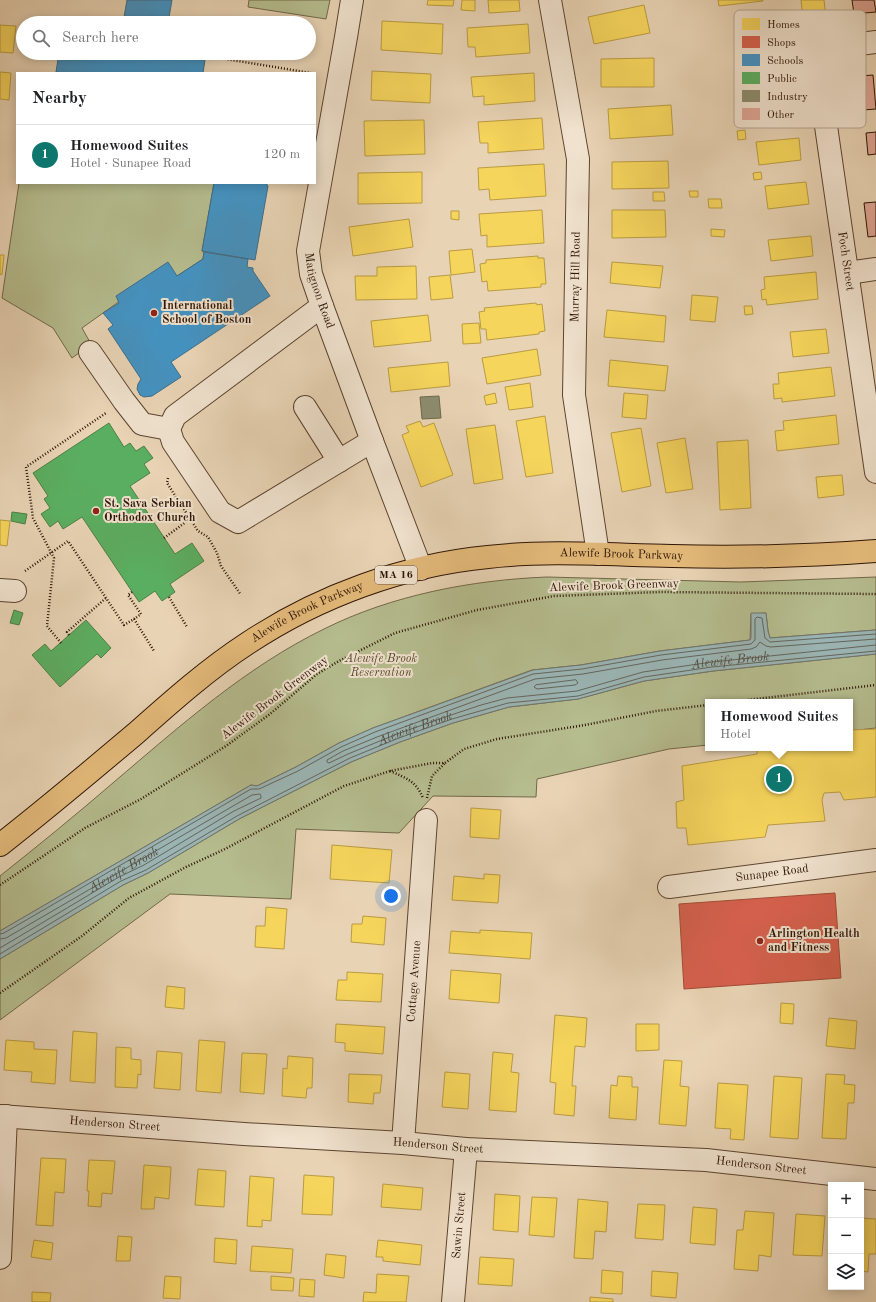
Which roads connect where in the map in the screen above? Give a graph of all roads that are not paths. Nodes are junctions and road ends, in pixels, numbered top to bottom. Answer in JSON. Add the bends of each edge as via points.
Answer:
{"nodes":[{"id":1,"x":352,"y":0,"type":"edge"},
{"id":2,"x":550,"y":0,"type":"edge"},
{"id":3,"x":876,"y":42,"type":"edge"},
{"id":4,"x":866,"y":43,"type":"edge"},
{"id":5,"x":827,"y":128,"type":"edge"},
{"id":6,"x":876,"y":269,"type":"edge"},
{"id":7,"x":848,"y":273,"type":"junction"},
{"id":8,"x":322,"y":306,"type":"junction"},
{"id":9,"x":90,"y":352,"type":"dead end"},
{"id":10,"x":305,"y":407,"type":"dead end"},
{"id":11,"x":169,"y":429,"type":"junction"},
{"id":12,"x":372,"y":441,"type":"junction"},
{"id":13,"x":339,"y":461,"type":"junction"},
{"id":14,"x":876,"y":472,"type":"edge"},
{"id":15,"x":876,"y":550,"type":"edge"},
{"id":16,"x":598,"y":554,"type":"junction"},
{"id":17,"x":422,"y":569,"type":"junction"},
{"id":18,"x":426,"y":820,"type":"dead end"},
{"id":19,"x":0,"y":845,"type":"edge"},
{"id":20,"x":876,"y":860,"type":"edge"},
{"id":21,"x":669,"y":887,"type":"dead end"},
{"id":22,"x":3,"y":1116,"type":"edge"},
{"id":23,"x":403,"y":1143,"type":"junction"},
{"id":24,"x":466,"y":1149,"type":"junction"},
{"id":25,"x":876,"y":1180,"type":"edge"},
{"id":26,"x":0,"y":1258,"type":"edge"},
{"id":27,"x":453,"y":1302,"type":"edge"}],
"edges":[{"from":1,"to":8,"type":"street","name":"Matignon Road","via":[[308,251],[311,274]]},
{"from":2,"to":16,"type":"street","name":"Murray Hill Road","via":[[578,159],[574,395]]},
{"from":3,"to":4,"type":"street","name":"Foch Street"},
{"from":5,"to":7,"type":"street","name":"Foch Street"},
{"from":6,"to":7,"type":"street"},
{"from":7,"to":14,"type":"street","name":"Foch Street"},
{"from":8,"to":11,"type":"street","via":[[175,416]]},
{"from":8,"to":12,"type":"street","name":"Matignon Road"},
{"from":9,"to":11,"type":"street","via":[[142,424]]},
{"from":10,"to":13,"type":"street"},
{"from":11,"to":13,"type":"street","via":[[173,442],[220,512],[238,522]]},
{"from":12,"to":13,"type":"street"},
{"from":12,"to":17,"type":"street","name":"Matignon Road"},
{"from":15,"to":16,"type":"main road","name":"Alewife Brook Parkway","number":"MA 16","via":[[761,557]]},
{"from":16,"to":17,"type":"main road","name":"Alewife Brook Parkway","number":"MA 16","via":[[509,555],[474,558]]},
{"from":17,"to":19,"type":"main road","name":"Alewife Brook Parkway","number":"MA 16","via":[[371,583],[325,601],[285,620],[249,642],[191,685],[94,769]]},
{"from":18,"to":23,"type":"street","name":"Cottage Avenue"},
{"from":20,"to":21,"type":"street","name":"Sunapee Road"},
{"from":22,"to":23,"type":"street","name":"Henderson Street"},
{"from":22,"to":26,"type":"street"},
{"from":23,"to":24,"type":"street","name":"Henderson Street"},
{"from":24,"to":25,"type":"street","name":"Henderson Street","via":[[706,1160]]},
{"from":24,"to":27,"type":"street","name":"Sawin Street"}]}
